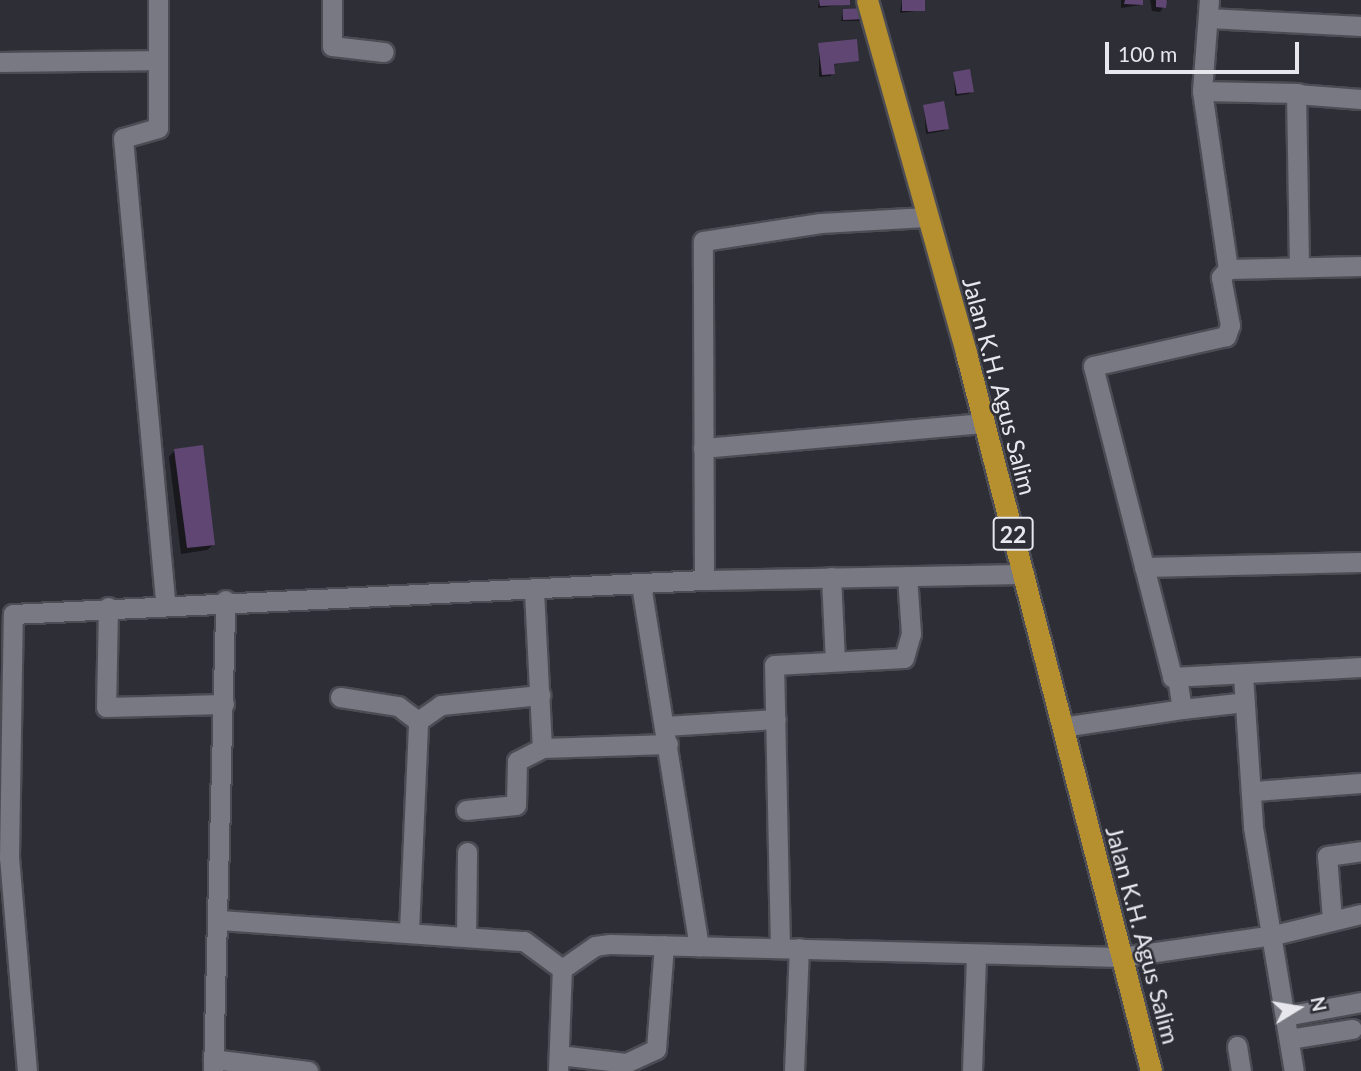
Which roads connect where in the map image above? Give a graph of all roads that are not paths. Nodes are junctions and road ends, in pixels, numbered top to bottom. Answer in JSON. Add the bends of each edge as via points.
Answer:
{"nodes":[{"id":1,"x":158,"y":0,"type":"edge"},
{"id":2,"x":332,"y":0,"type":"edge"},
{"id":3,"x":867,"y":0,"type":"edge"},
{"id":4,"x":1208,"y":9,"type":"edge"},
{"id":5,"x":1361,"y":26,"type":"edge"},
{"id":6,"x":384,"y":52,"type":"dead end"},
{"id":7,"x":158,"y":60,"type":"junction"},
{"id":8,"x":0,"y":62,"type":"edge"},
{"id":9,"x":1202,"y":91,"type":"junction"},
{"id":10,"x":1298,"y":93,"type":"junction"},
{"id":11,"x":1361,"y":99,"type":"edge"},
{"id":12,"x":926,"y":217,"type":"junction"},
{"id":13,"x":1299,"y":265,"type":"junction"},
{"id":14,"x":1361,"y":266,"type":"edge"},
{"id":15,"x":1228,"y":269,"type":"junction"},
{"id":16,"x":985,"y":423,"type":"junction"},
{"id":17,"x":703,"y":448,"type":"junction"},
{"id":18,"x":1361,"y":562,"type":"edge"},
{"id":19,"x":1144,"y":567,"type":"junction"},
{"id":20,"x":1024,"y":574,"type":"junction"},
{"id":21,"x":907,"y":576,"type":"junction"},
{"id":22,"x":831,"y":577,"type":"junction"},
{"id":23,"x":704,"y":580,"type":"junction"},
{"id":24,"x":641,"y":586,"type":"junction"},
{"id":25,"x":534,"y":592,"type":"junction"},
{"id":26,"x":225,"y":600,"type":"junction"},
{"id":27,"x":165,"y":603,"type":"junction"},
{"id":28,"x":108,"y":607,"type":"junction"},
{"id":29,"x":835,"y":661,"type":"junction"},
{"id":30,"x":1361,"y":667,"type":"edge"},
{"id":31,"x":1243,"y":675,"type":"junction"},
{"id":32,"x":1177,"y":679,"type":"junction"},
{"id":33,"x":540,"y":695,"type":"junction"},
{"id":34,"x":340,"y":697,"type":"dead end"},
{"id":35,"x":1245,"y":702,"type":"junction"},
{"id":36,"x":224,"y":704,"type":"junction"},
{"id":37,"x":1182,"y":709,"type":"junction"},
{"id":38,"x":776,"y":719,"type":"junction"},
{"id":39,"x":418,"y":721,"type":"junction"},
{"id":40,"x":1062,"y":727,"type":"junction"},
{"id":41,"x":667,"y":735,"type":"junction"},
{"id":42,"x":542,"y":748,"type":"junction"},
{"id":43,"x":1361,"y":783,"type":"edge"},
{"id":44,"x":1254,"y":791,"type":"junction"},
{"id":45,"x":466,"y":810,"type":"dead end"},
{"id":46,"x":1361,"y":851,"type":"edge"},
{"id":47,"x":467,"y":852,"type":"dead end"},
{"id":48,"x":1361,"y":914,"type":"edge"},
{"id":49,"x":1332,"y":919,"type":"junction"},
{"id":50,"x":220,"y":920,"type":"junction"},
{"id":51,"x":409,"y":931,"type":"junction"},
{"id":52,"x":1274,"y":935,"type":"junction"},
{"id":53,"x":466,"y":937,"type":"junction"},
{"id":54,"x":664,"y":945,"type":"junction"},
{"id":55,"x":699,"y":946,"type":"junction"},
{"id":56,"x":790,"y":948,"type":"junction"},
{"id":57,"x":976,"y":954,"type":"junction"},
{"id":58,"x":1121,"y":957,"type":"junction"},
{"id":59,"x":562,"y":969,"type":"junction"},
{"id":60,"x":1361,"y":1002,"type":"edge"},
{"id":61,"x":1286,"y":1016,"type":"junction"},
{"id":62,"x":1352,"y":1029,"type":"dead end"},
{"id":63,"x":1289,"y":1039,"type":"junction"},
{"id":64,"x":1237,"y":1046,"type":"dead end"},
{"id":65,"x":559,"y":1063,"type":"edge"},
{"id":66,"x":213,"y":1065,"type":"edge"},
{"id":67,"x":27,"y":1071,"type":"edge"},
{"id":68,"x":308,"y":1071,"type":"edge"},
{"id":69,"x":794,"y":1071,"type":"edge"},
{"id":70,"x":972,"y":1071,"type":"edge"},
{"id":71,"x":1152,"y":1071,"type":"edge"},
{"id":72,"x":1241,"y":1071,"type":"edge"},
{"id":73,"x":1294,"y":1071,"type":"edge"}],
"edges":[{"from":1,"to":7,"type":"street"},
{"from":2,"to":6,"type":"street","via":[[332,46]]},
{"from":3,"to":12,"type":"highway","name":"Jalan K.H. Agus Salim","number":"22"},
{"from":4,"to":5,"type":"street"},
{"from":4,"to":9,"type":"street"},
{"from":7,"to":8,"type":"street"},
{"from":7,"to":27,"type":"street","via":[[158,128],[123,138]]},
{"from":9,"to":10,"type":"street"},
{"from":9,"to":15,"type":"street"},
{"from":10,"to":11,"type":"street"},
{"from":10,"to":13,"type":"street"},
{"from":12,"to":16,"type":"highway","name":"Jalan K.H. Agus Salim","number":"22"},
{"from":12,"to":17,"type":"street","via":[[821,223],[703,241]]},
{"from":13,"to":14,"type":"street"},
{"from":13,"to":15,"type":"street"},
{"from":15,"to":19,"type":"street","via":[[1221,277],[1230,325],[1226,336],[1093,366]]},
{"from":16,"to":17,"type":"street"},
{"from":16,"to":20,"type":"highway","name":"Jalan K.H. Agus Salim","number":"22"},
{"from":17,"to":23,"type":"street"},
{"from":18,"to":19,"type":"street"},
{"from":19,"to":32,"type":"street"},
{"from":20,"to":21,"type":"street"},
{"from":20,"to":40,"type":"highway","name":"Jalan K.H. Agus Salim","number":"22"},
{"from":21,"to":22,"type":"street"},
{"from":21,"to":29,"type":"street","via":[[909,652],[904,657]]},
{"from":22,"to":23,"type":"street"},
{"from":22,"to":29,"type":"street"},
{"from":23,"to":24,"type":"street"},
{"from":24,"to":25,"type":"street"},
{"from":24,"to":41,"type":"street"},
{"from":25,"to":26,"type":"street"},
{"from":25,"to":33,"type":"street"},
{"from":26,"to":27,"type":"street"},
{"from":26,"to":36,"type":"street"},
{"from":27,"to":28,"type":"street"},
{"from":28,"to":36,"type":"street","via":[[106,706]]},
{"from":28,"to":67,"type":"street","via":[[13,614],[9,847]]},
{"from":29,"to":38,"type":"street","via":[[774,665]]},
{"from":30,"to":31,"type":"street"},
{"from":31,"to":32,"type":"street"},
{"from":31,"to":35,"type":"street"},
{"from":32,"to":37,"type":"street"},
{"from":33,"to":39,"type":"street","via":[[441,705]]},
{"from":33,"to":42,"type":"street"},
{"from":34,"to":39,"type":"street","via":[[398,706]]},
{"from":35,"to":37,"type":"street"},
{"from":35,"to":44,"type":"street"},
{"from":36,"to":50,"type":"street"},
{"from":37,"to":40,"type":"street"},
{"from":38,"to":41,"type":"street"},
{"from":38,"to":56,"type":"street"},
{"from":39,"to":51,"type":"street"},
{"from":40,"to":58,"type":"highway","name":"Jalan K.H. Agus Salim","number":"22"},
{"from":41,"to":42,"type":"street"},
{"from":41,"to":55,"type":"street"},
{"from":42,"to":45,"type":"street","via":[[517,761],[516,805]]},
{"from":43,"to":44,"type":"street"},
{"from":44,"to":52,"type":"street","via":[[1253,827]]},
{"from":46,"to":49,"type":"street","via":[[1327,856]]},
{"from":47,"to":53,"type":"street"},
{"from":48,"to":49,"type":"street"},
{"from":49,"to":52,"type":"street"},
{"from":50,"to":51,"type":"street"},
{"from":50,"to":66,"type":"street"},
{"from":51,"to":53,"type":"street"},
{"from":52,"to":58,"type":"street"},
{"from":52,"to":61,"type":"street"},
{"from":53,"to":59,"type":"street","via":[[534,943]]},
{"from":54,"to":55,"type":"street"},
{"from":54,"to":59,"type":"street","via":[[602,944]]},
{"from":54,"to":65,"type":"street","via":[[656,1049],[626,1063]]},
{"from":55,"to":56,"type":"street"},
{"from":56,"to":57,"type":"street"},
{"from":56,"to":69,"type":"street"},
{"from":57,"to":58,"type":"street"},
{"from":57,"to":70,"type":"street"},
{"from":58,"to":71,"type":"highway","name":"Jalan K.H. Agus Salim","number":"22"},
{"from":59,"to":65,"type":"street"},
{"from":60,"to":61,"type":"street"},
{"from":61,"to":63,"type":"street"},
{"from":62,"to":63,"type":"street"},
{"from":63,"to":73,"type":"street"},
{"from":64,"to":72,"type":"street"},
{"from":66,"to":68,"type":"street"}]}
